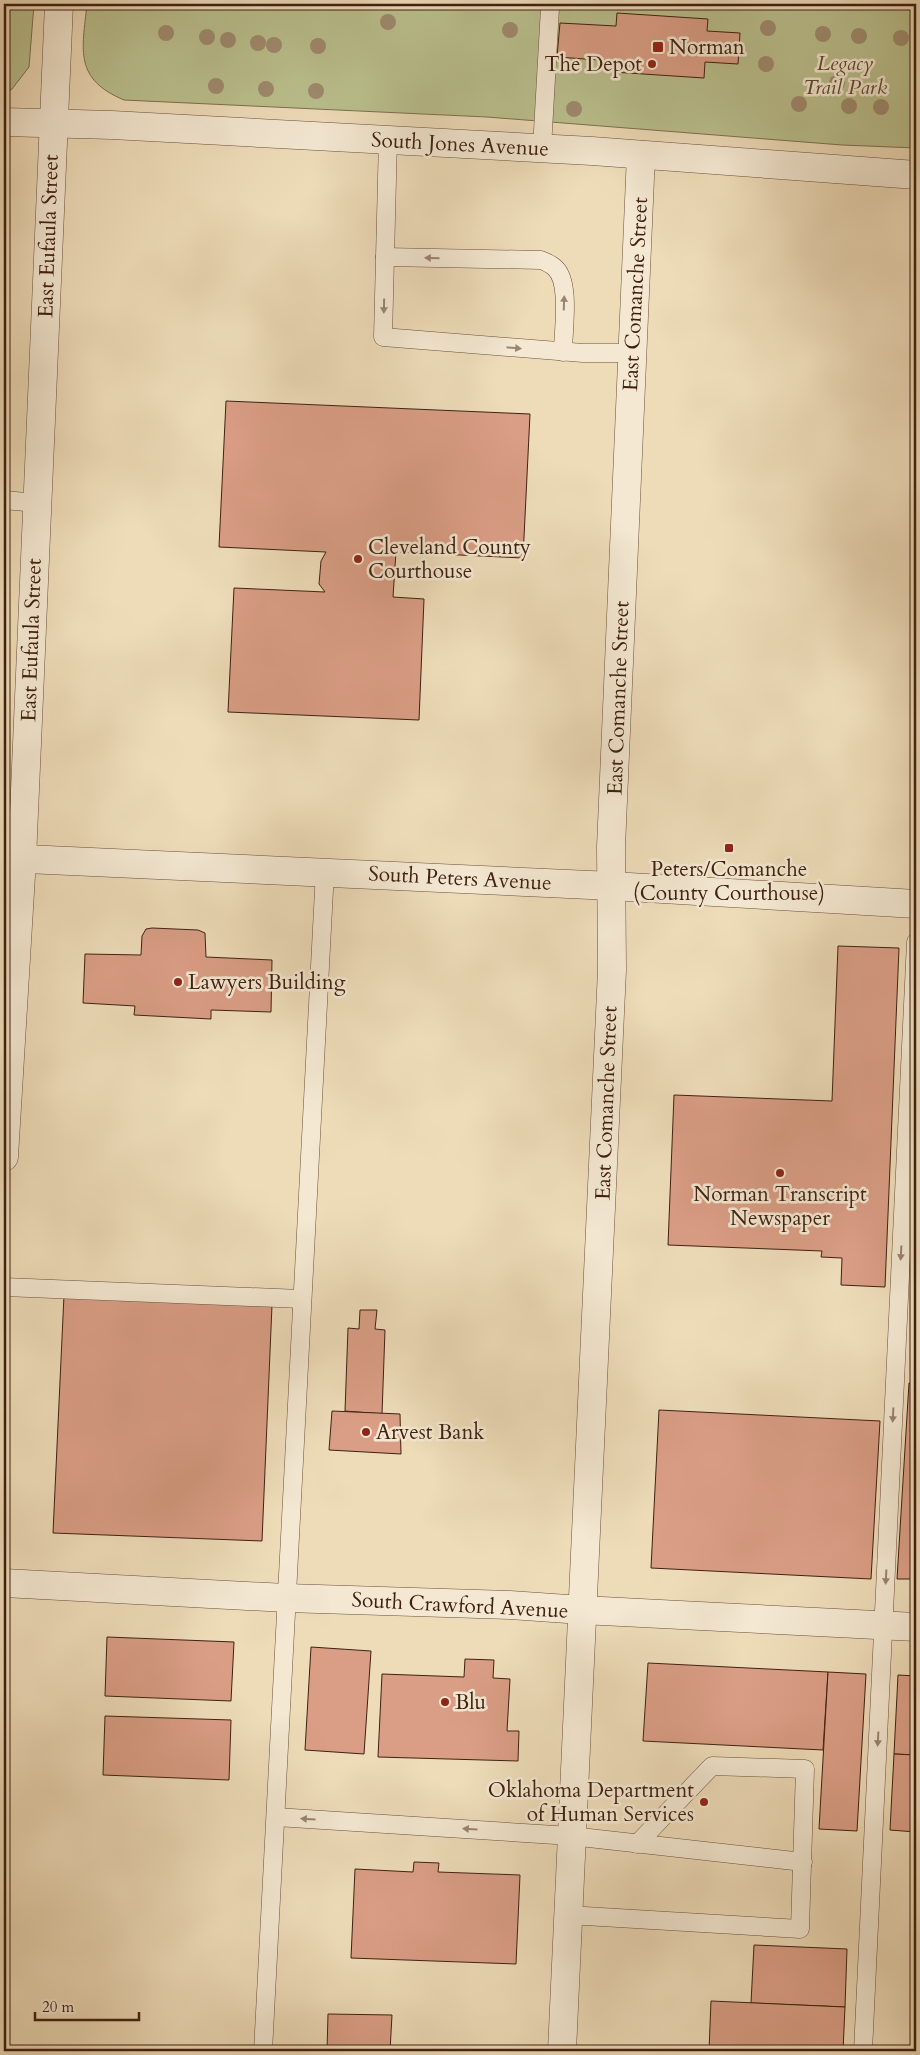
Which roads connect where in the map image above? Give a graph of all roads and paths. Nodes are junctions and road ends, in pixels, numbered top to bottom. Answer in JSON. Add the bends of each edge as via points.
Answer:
{"nodes":[{"id":1,"x":59,"y":4,"type":"edge"},
{"id":2,"x":550,"y":8,"type":"dead end"},
{"id":3,"x":4,"y":122,"type":"edge"},
{"id":4,"x":53,"y":123,"type":"junction"},
{"id":5,"x":388,"y":139,"type":"junction"},
{"id":6,"x":542,"y":148,"type":"junction"},
{"id":7,"x":641,"y":155,"type":"junction"},
{"id":8,"x":916,"y":175,"type":"edge"},
{"id":9,"x":385,"y":257,"type":"junction"},
{"id":10,"x":562,"y":352,"type":"junction"},
{"id":11,"x":632,"y":353,"type":"junction"},
{"id":12,"x":4,"y":500,"type":"edge"},
{"id":13,"x":36,"y":503,"type":"junction"},
{"id":14,"x":13,"y":858,"type":"edge"},
{"id":15,"x":325,"y":871,"type":"junction"},
{"id":16,"x":612,"y":886,"type":"junction"},
{"id":17,"x":916,"y":904,"type":"edge"},
{"id":18,"x":916,"y":942,"type":"edge"},
{"id":19,"x":5,"y":1125,"type":"edge"},
{"id":20,"x":4,"y":1157,"type":"edge"},
{"id":21,"x":4,"y":1287,"type":"edge"},
{"id":22,"x":302,"y":1299,"type":"junction"},
{"id":23,"x":4,"y":1583,"type":"edge"},
{"id":24,"x":286,"y":1598,"type":"junction"},
{"id":25,"x":582,"y":1610,"type":"junction"},
{"id":26,"x":884,"y":1625,"type":"junction"},
{"id":27,"x":916,"y":1627,"type":"edge"},
{"id":28,"x":276,"y":1817,"type":"junction"},
{"id":29,"x":571,"y":1836,"type":"junction"},
{"id":30,"x":638,"y":1844,"type":"junction"},
{"id":31,"x":803,"y":1862,"type":"junction"},
{"id":32,"x":568,"y":1915,"type":"junction"},
{"id":33,"x":263,"y":2051,"type":"edge"},
{"id":34,"x":562,"y":2051,"type":"edge"},
{"id":35,"x":863,"y":2051,"type":"edge"}],
"edges":[{"from":1,"to":4,"type":"street","name":"East Eufaula Street"},
{"from":2,"to":6,"type":"lane"},
{"from":3,"to":4,"type":"street","name":"South Jones Avenue"},
{"from":4,"to":5,"type":"street","name":"South Jones Avenue"},
{"from":4,"to":13,"type":"street","name":"East Eufaula Street"},
{"from":5,"to":6,"type":"street","name":"South Jones Avenue"},
{"from":5,"to":9,"type":"lane"},
{"from":6,"to":7,"type":"street","name":"South Jones Avenue"},
{"from":7,"to":8,"type":"street","name":"South Jones Avenue"},
{"from":7,"to":11,"type":"street","name":"East Comanche Street"},
{"from":10,"to":9,"type":"lane","one_way":true,"via":[[565,286],[555,267],[548,263],[541,260]]},
{"from":9,"to":10,"type":"lane","one_way":true,"via":[[383,337]]},
{"from":10,"to":11,"type":"lane"},
{"from":11,"to":16,"type":"street","name":"East Comanche Street"},
{"from":12,"to":13,"type":"lane"},
{"from":13,"to":14,"type":"street","name":"East Eufaula Street"},
{"from":14,"to":15,"type":"street","name":"South Peters Avenue"},
{"from":14,"to":19,"type":"street","name":"East Eufaula Street"},
{"from":15,"to":16,"type":"street","name":"South Peters Avenue"},
{"from":15,"to":22,"type":"lane"},
{"from":16,"to":17,"type":"street","name":"South Peters Avenue"},
{"from":16,"to":25,"type":"street","name":"East Comanche Street","via":[[612,980]]},
{"from":18,"to":26,"type":"lane","one_way":true},
{"from":19,"to":20,"type":"street","name":"East Eufaula Street"},
{"from":21,"to":22,"type":"lane"},
{"from":22,"to":24,"type":"lane"},
{"from":23,"to":24,"type":"street","name":"South Crawford Avenue"},
{"from":24,"to":25,"type":"street","name":"South Crawford Avenue"},
{"from":24,"to":28,"type":"lane"},
{"from":25,"to":26,"type":"street","name":"South Crawford Avenue"},
{"from":25,"to":29,"type":"street","name":"East Comanche Street"},
{"from":26,"to":27,"type":"street","name":"South Crawford Avenue"},
{"from":26,"to":35,"type":"lane","one_way":true},
{"from":29,"to":28,"type":"lane","one_way":true},
{"from":28,"to":33,"type":"lane"},
{"from":29,"to":30,"type":"lane"},
{"from":29,"to":32,"type":"street","name":"East Comanche Street"},
{"from":30,"to":31,"type":"lane"},
{"from":30,"to":31,"type":"lane","via":[[712,1766],[805,1769]]},
{"from":31,"to":32,"type":"lane","via":[[800,1930]]},
{"from":32,"to":34,"type":"street","name":"East Comanche Street"}]}
